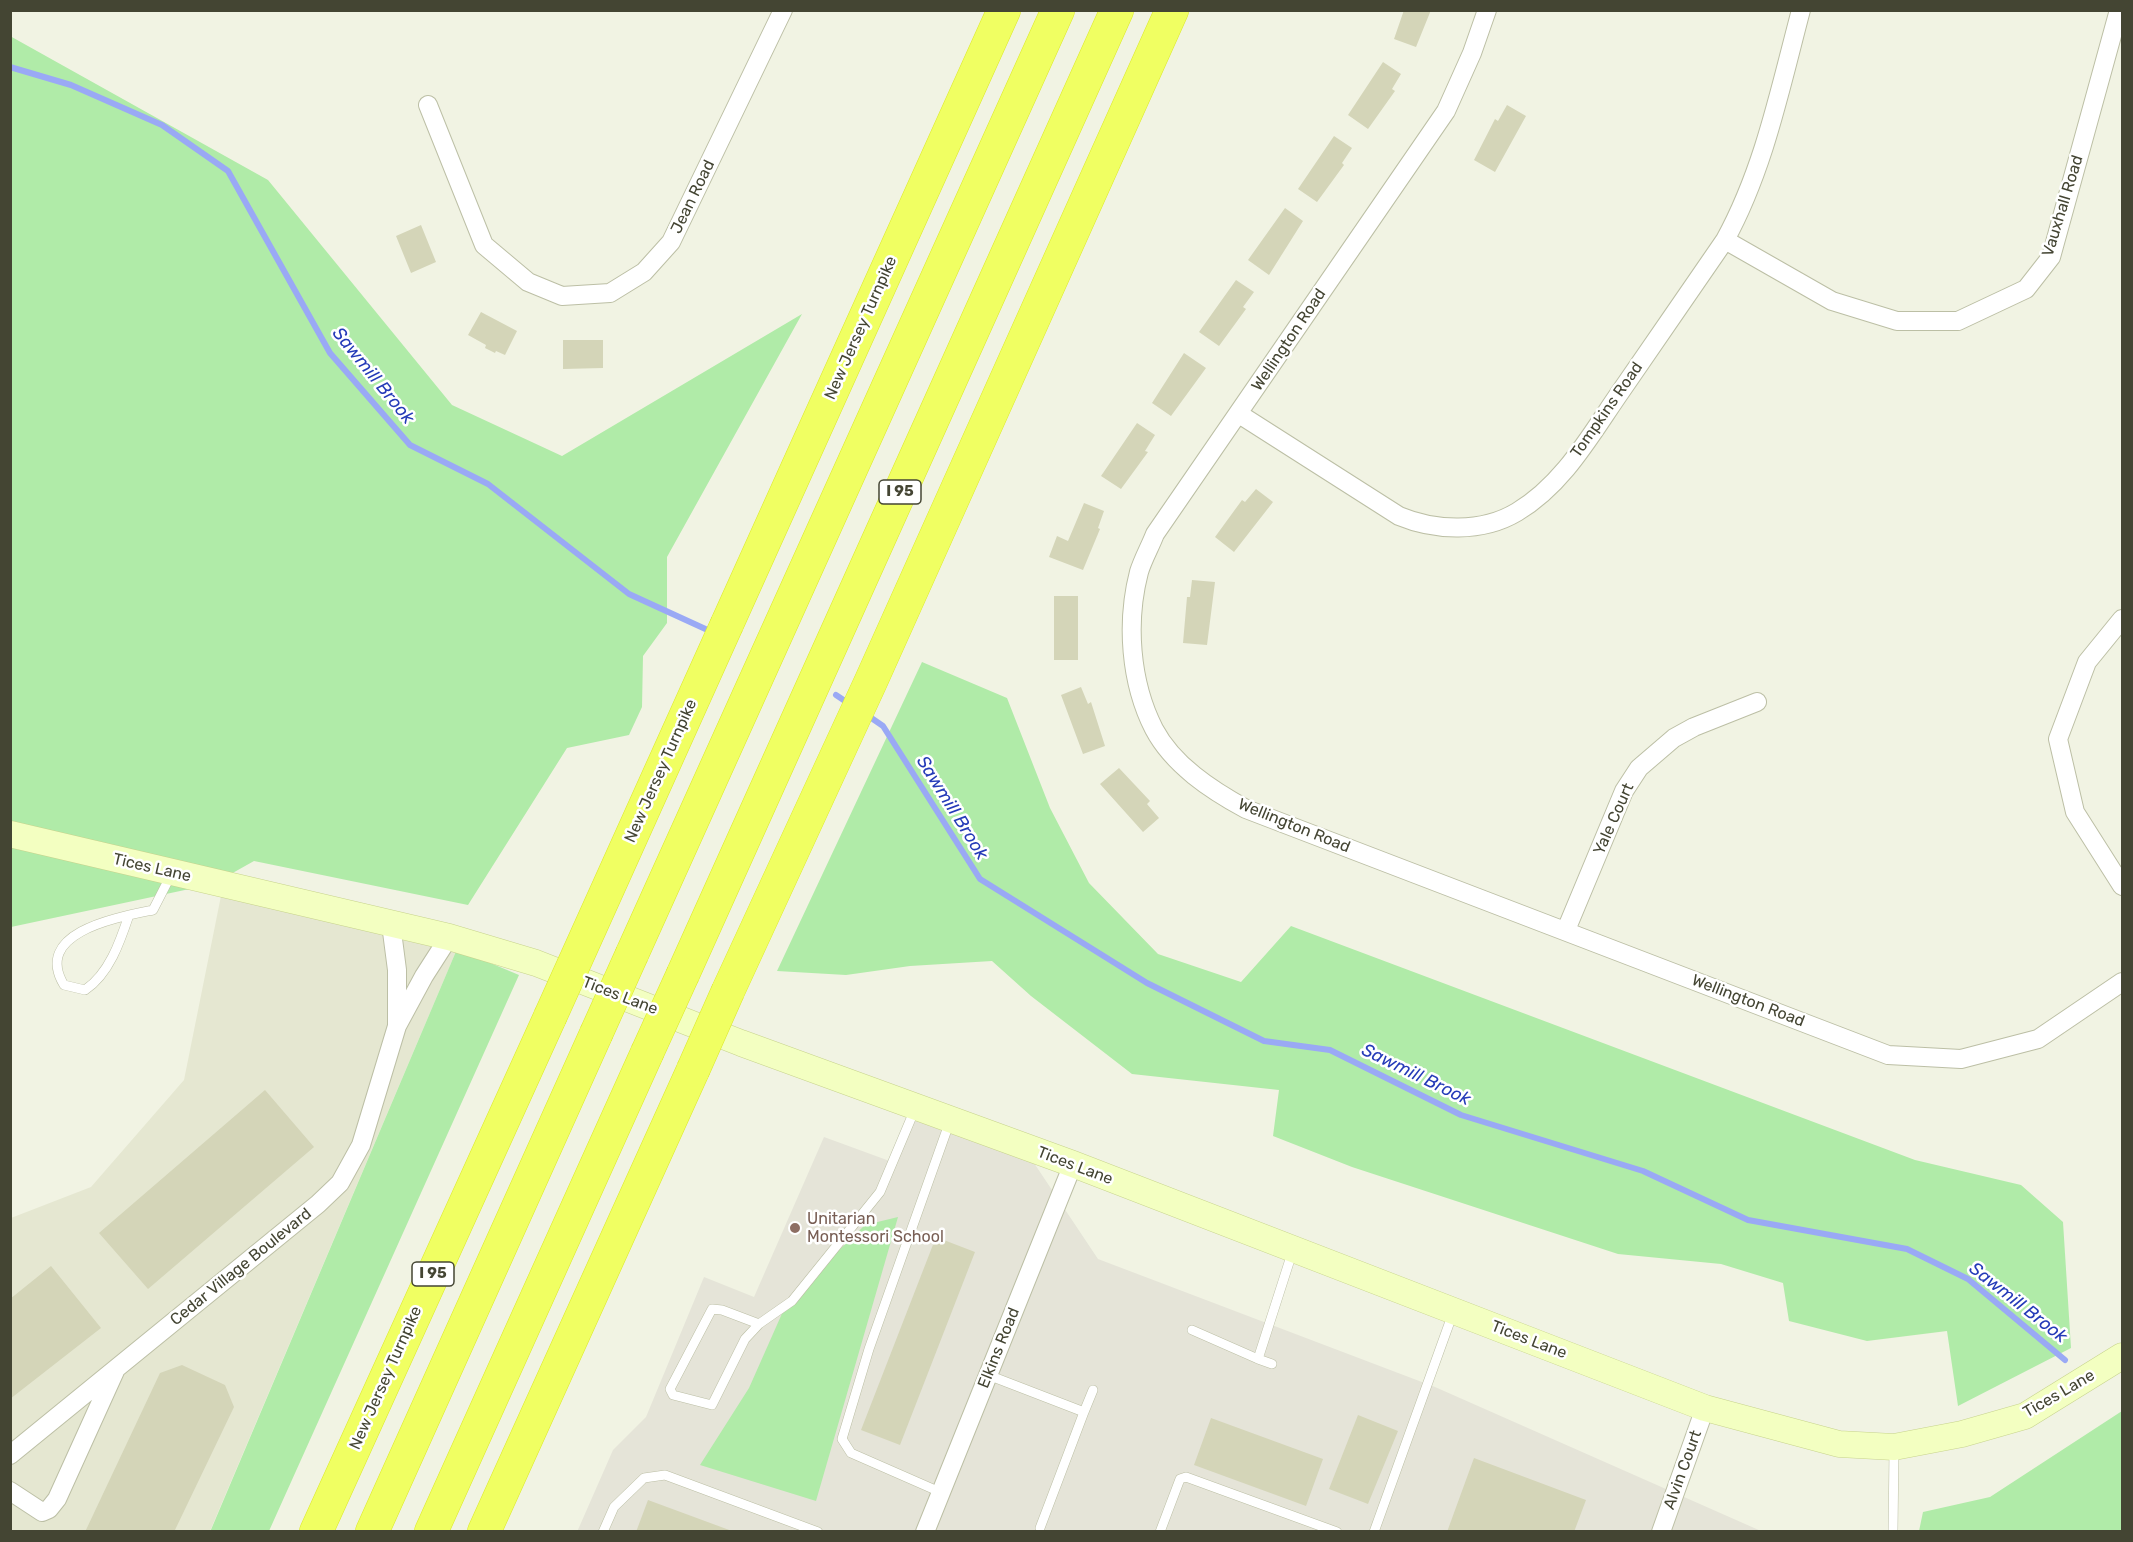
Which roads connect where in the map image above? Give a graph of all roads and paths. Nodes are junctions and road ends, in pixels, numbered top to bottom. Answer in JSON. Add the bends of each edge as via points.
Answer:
{"nodes":[{"id":1,"x":783,"y":10,"type":"edge"},
{"id":2,"x":1004,"y":10,"type":"edge"},
{"id":3,"x":1058,"y":10,"type":"edge"},
{"id":4,"x":1117,"y":10,"type":"edge"},
{"id":5,"x":1172,"y":10,"type":"edge"},
{"id":6,"x":1487,"y":10,"type":"edge"},
{"id":7,"x":1800,"y":10,"type":"edge"},
{"id":8,"x":2119,"y":10,"type":"edge"},
{"id":9,"x":2117,"y":34,"type":"edge"},
{"id":10,"x":428,"y":105,"type":"dead end"},
{"id":11,"x":1725,"y":240,"type":"junction"},
{"id":12,"x":1239,"y":414,"type":"junction"},
{"id":13,"x":2122,"y":620,"type":"edge"},
{"id":14,"x":1757,"y":702,"type":"dead end"},
{"id":15,"x":10,"y":834,"type":"edge"},
{"id":16,"x":172,"y":873,"type":"junction"},
{"id":17,"x":2122,"y":886,"type":"edge"},
{"id":18,"x":129,"y":915,"type":"junction"},
{"id":19,"x":391,"y":924,"type":"junction"},
{"id":20,"x":1566,"y":930,"type":"junction"},
{"id":21,"x":449,"y":937,"type":"junction"},
{"id":22,"x":2122,"y":982,"type":"edge"},
{"id":23,"x":398,"y":1026,"type":"junction"},
{"id":24,"x":916,"y":1107,"type":"junction"},
{"id":25,"x":950,"y":1119,"type":"junction"},
{"id":26,"x":1073,"y":1164,"type":"junction"},
{"id":27,"x":1293,"y":1250,"type":"junction"},
{"id":28,"x":1454,"y":1311,"type":"junction"},
{"id":29,"x":759,"y":1324,"type":"junction"},
{"id":30,"x":1192,"y":1330,"type":"dead end"},
{"id":31,"x":2122,"y":1356,"type":"edge"},
{"id":32,"x":1258,"y":1359,"type":"junction"},
{"id":33,"x":1272,"y":1364,"type":"dead end"},
{"id":34,"x":115,"y":1370,"type":"junction"},
{"id":35,"x":988,"y":1375,"type":"junction"},
{"id":36,"x":1093,"y":1390,"type":"dead end"},
{"id":37,"x":1705,"y":1408,"type":"junction"},
{"id":38,"x":1084,"y":1412,"type":"junction"},
{"id":39,"x":1894,"y":1447,"type":"junction"},
{"id":40,"x":10,"y":1455,"type":"edge"},
{"id":41,"x":10,"y":1491,"type":"edge"},
{"id":42,"x":940,"y":1492,"type":"junction"},
{"id":43,"x":1040,"y":1528,"type":"dead end"},
{"id":44,"x":316,"y":1532,"type":"edge"},
{"id":45,"x":372,"y":1532,"type":"edge"},
{"id":46,"x":431,"y":1532,"type":"edge"},
{"id":47,"x":484,"y":1532,"type":"edge"},
{"id":48,"x":603,"y":1532,"type":"edge"},
{"id":49,"x":818,"y":1532,"type":"edge"},
{"id":50,"x":925,"y":1532,"type":"edge"},
{"id":51,"x":1160,"y":1532,"type":"edge"},
{"id":52,"x":1337,"y":1532,"type":"edge"},
{"id":53,"x":1374,"y":1532,"type":"edge"},
{"id":54,"x":1660,"y":1532,"type":"edge"},
{"id":55,"x":1893,"y":1532,"type":"edge"}],
"edges":[{"from":1,"to":10,"type":"street","name":"Jean Road","via":[[671,242],[644,272],[610,293],[562,296],[528,282],[484,245]]},
{"from":2,"to":44,"type":"highway","name":"New Jersey Turnpike","number":"I 95","bridge":true},
{"from":3,"to":45,"type":"highway","bridge":true},
{"from":4,"to":46,"type":"highway","number":"I 95","bridge":true},
{"from":5,"to":47,"type":"highway","bridge":true},
{"from":6,"to":12,"type":"street","name":"Wellington Road","via":[[1446,111]]},
{"from":7,"to":11,"type":"street","name":"Tompkins Road","via":[[1760,164]]},
{"from":8,"to":9,"type":"street","name":"Vauxhall Road"},
{"from":9,"to":11,"type":"street","name":"Vauxhall Road","via":[[2051,257],[2026,289],[1958,321],[1897,321],[1832,301]]},
{"from":11,"to":12,"type":"street","name":"Tompkins Road","via":[[1563,473],[1518,512],[1497,521],[1450,528],[1418,524],[1399,516]]},
{"from":12,"to":20,"type":"street","name":"Wellington Road","via":[[1155,534],[1140,572],[1132,615],[1132,655],[1140,692],[1155,729],[1194,776],[1246,809]]},
{"from":13,"to":17,"type":"street","via":[[2087,662],[2058,739],[2075,812]]},
{"from":14,"to":20,"type":"street","name":"Yale Court","via":[[1674,738],[1639,768],[1624,791]]},
{"from":15,"to":16,"type":"street","name":"Tices Lane"},
{"from":16,"to":18,"type":"lane","via":[[153,910]]},
{"from":16,"to":19,"type":"street","name":"Tices Lane"},
{"from":18,"to":18,"type":"lane","via":[[87,926],[62,950],[57,973],[64,985],[85,990],[94,984],[120,941]]},
{"from":19,"to":21,"type":"street","name":"Tices Lane"},
{"from":19,"to":23,"type":"street","name":"Cedar Village Boulevard"},
{"from":20,"to":22,"type":"street","name":"Wellington Road","via":[[1888,1055],[1961,1059],[2038,1039]]},
{"from":21,"to":23,"type":"street","name":"Cedar Village Boulevard"},
{"from":21,"to":24,"type":"street","name":"Tices Lane","via":[[536,963]]},
{"from":23,"to":34,"type":"street","name":"Cedar Village Boulevard","via":[[361,1145],[340,1183]]},
{"from":24,"to":25,"type":"street","name":"Tices Lane"},
{"from":24,"to":29,"type":"lane","via":[[880,1192],[792,1301]]},
{"from":25,"to":26,"type":"street","name":"Tices Lane"},
{"from":25,"to":42,"type":"lane","via":[[869,1349],[842,1439],[851,1453]]},
{"from":26,"to":27,"type":"street","name":"Tices Lane"},
{"from":26,"to":35,"type":"street","name":"Elkins Road"},
{"from":27,"to":28,"type":"street","name":"Tices Lane"},
{"from":27,"to":32,"type":"lane"},
{"from":28,"to":37,"type":"street","name":"Tices Lane"},
{"from":28,"to":53,"type":"lane"},
{"from":29,"to":29,"type":"lane","via":[[711,1309],[670,1389],[673,1395],[711,1404],[746,1339]]},
{"from":30,"to":32,"type":"lane"},
{"from":31,"to":39,"type":"street","name":"Tices Lane","via":[[2025,1416],[1962,1434]]},
{"from":32,"to":33,"type":"lane"},
{"from":34,"to":40,"type":"street","name":"Cedar Village Boulevard"},
{"from":34,"to":41,"type":"street","via":[[49,1509],[42,1512]]},
{"from":35,"to":38,"type":"lane"},
{"from":35,"to":42,"type":"street","name":"Elkins Road"},
{"from":36,"to":38,"type":"lane"},
{"from":37,"to":39,"type":"street","name":"Tices Lane","via":[[1839,1444]]},
{"from":37,"to":54,"type":"street","name":"Alvin Court"},
{"from":38,"to":43,"type":"lane"},
{"from":39,"to":55,"type":"lane"},
{"from":42,"to":50,"type":"street","name":"Elkins Road"},
{"from":48,"to":49,"type":"lane","via":[[614,1507],[644,1478],[665,1475]]},
{"from":51,"to":52,"type":"lane","via":[[1180,1479],[1185,1477]]}]}
